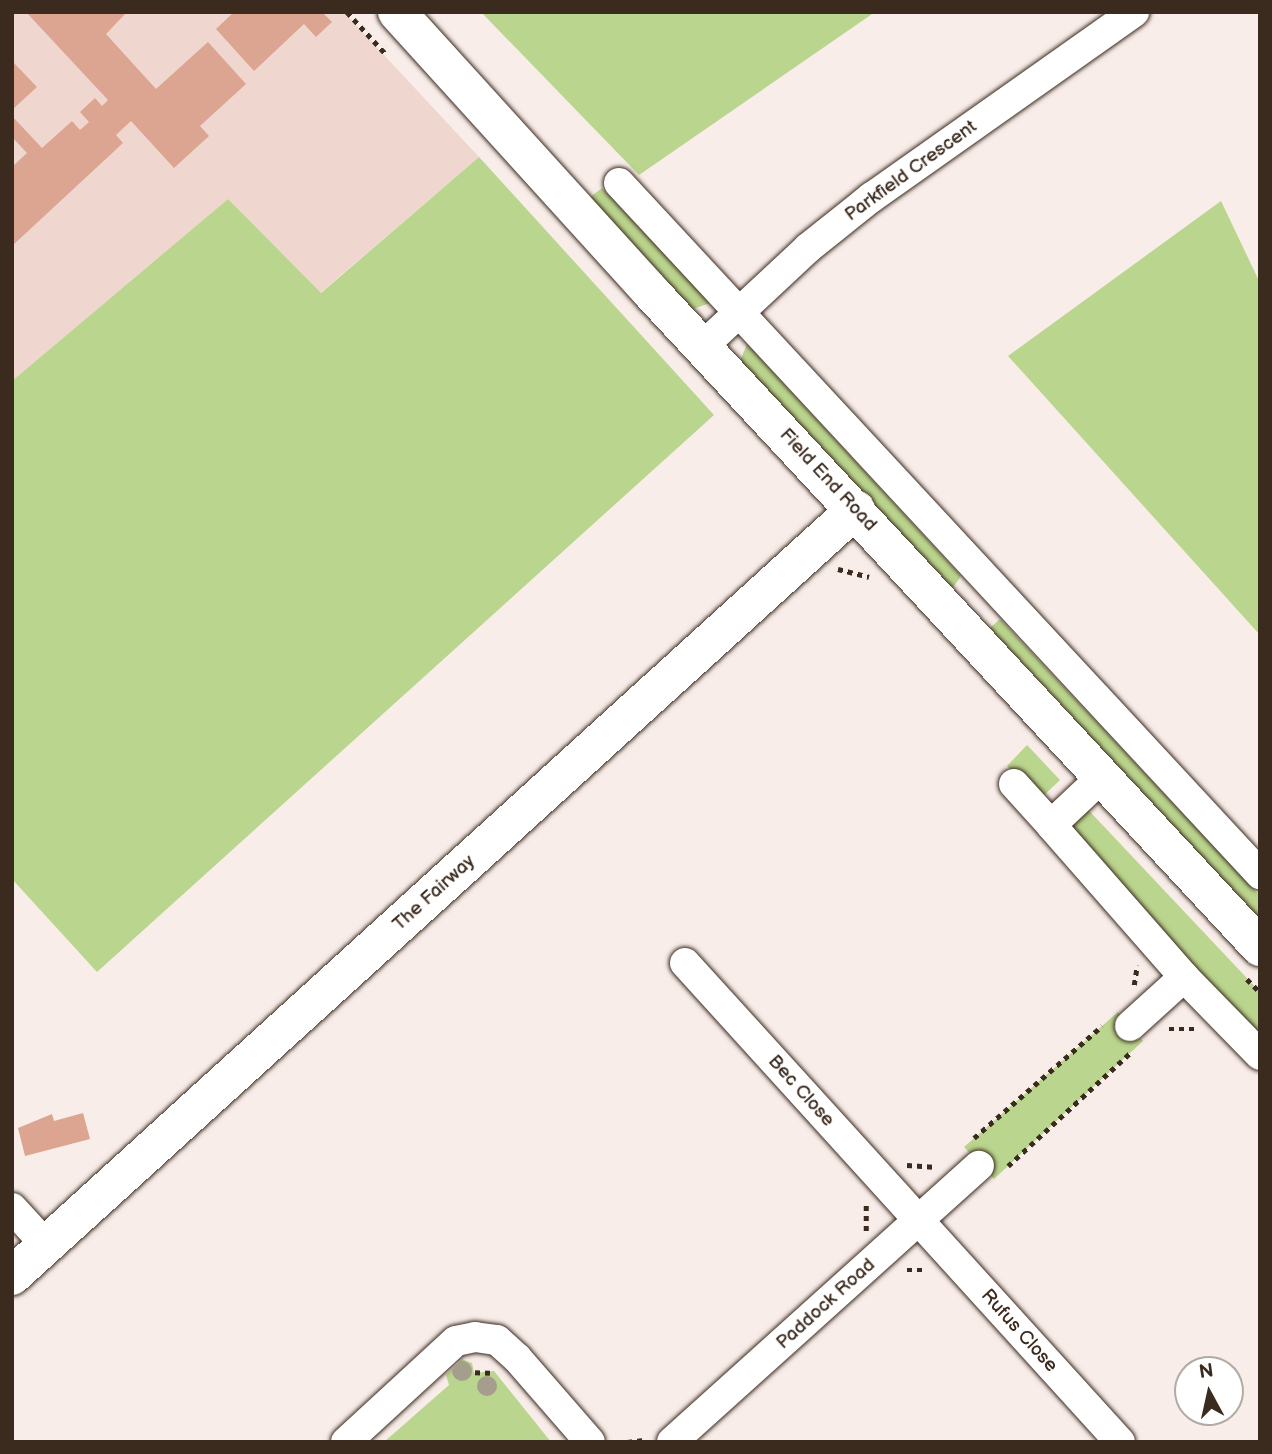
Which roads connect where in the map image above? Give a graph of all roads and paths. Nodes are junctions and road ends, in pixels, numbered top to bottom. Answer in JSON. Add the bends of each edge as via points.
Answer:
{"nodes":[{"id":1,"x":397,"y":12,"type":"edge"},
{"id":2,"x":1134,"y":12,"type":"edge"},
{"id":3,"x":619,"y":183,"type":"dead end"},
{"id":4,"x":738,"y":311,"type":"junction"},
{"id":5,"x":702,"y":346,"type":"junction"},
{"id":6,"x":856,"y":509,"type":"junction"},
{"id":7,"x":830,"y":572,"type":"dead end"},
{"id":8,"x":874,"y":583,"type":"dead end"},
{"id":9,"x":1102,"y":777,"type":"junction"},
{"id":10,"x":1014,"y":784,"type":"dead end"},
{"id":11,"x":1051,"y":825,"type":"junction"},
{"id":12,"x":1260,"y":874,"type":"edge"},
{"id":13,"x":1250,"y":960,"type":"edge"},
{"id":14,"x":685,"y":963,"type":"dead end"},
{"id":15,"x":1184,"y":977,"type":"junction"},
{"id":16,"x":1260,"y":992,"type":"edge"},
{"id":17,"x":1205,"y":1029,"type":"dead end"},
{"id":18,"x":1133,"y":1032,"type":"junction"},
{"id":19,"x":1260,"y":1055,"type":"edge"},
{"id":20,"x":982,"y":1161,"type":"junction"},
{"id":21,"x":12,"y":1208,"type":"edge"},
{"id":22,"x":918,"y":1220,"type":"junction"},
{"id":23,"x":46,"y":1245,"type":"junction"},
{"id":24,"x":12,"y":1276,"type":"edge"},
{"id":25,"x":346,"y":1442,"type":"edge"},
{"id":26,"x":590,"y":1442,"type":"edge"},
{"id":27,"x":672,"y":1442,"type":"edge"},
{"id":28,"x":1119,"y":1442,"type":"edge"}],
"edges":[{"from":1,"to":5,"type":"street","name":"Field End Road"},
{"from":2,"to":4,"type":"street","name":"Parkfield Crescent","via":[[872,197]]},
{"from":3,"to":4,"type":"street"},
{"from":4,"to":5,"type":"street","name":"Parkfield Crescent"},
{"from":4,"to":12,"type":"street"},
{"from":5,"to":6,"type":"street","name":"Field End Road"},
{"from":6,"to":9,"type":"street","name":"Field End Road"},
{"from":6,"to":23,"type":"street","name":"The Fairway"},
{"from":7,"to":8,"type":"path","via":[[853,570]]},
{"from":9,"to":11,"type":"street"},
{"from":9,"to":13,"type":"street","name":"Field End Road"},
{"from":10,"to":11,"type":"street"},
{"from":11,"to":15,"type":"street"},
{"from":13,"to":16,"type":"path"},
{"from":14,"to":22,"type":"street","name":"Bec Close"},
{"from":15,"to":18,"type":"street"},
{"from":15,"to":19,"type":"street"},
{"from":17,"to":18,"type":"path"},
{"from":18,"to":20,"type":"path"},
{"from":18,"to":20,"type":"path"},
{"from":20,"to":22,"type":"street","name":"Paddock Road"},
{"from":21,"to":23,"type":"street"},
{"from":22,"to":27,"type":"street","name":"Paddock Road"},
{"from":22,"to":28,"type":"street","name":"Rufus Close"},
{"from":23,"to":24,"type":"street","name":"The Fairway"},
{"from":25,"to":26,"type":"street","via":[[456,1341],[475,1337],[497,1340],[517,1358]]}]}
